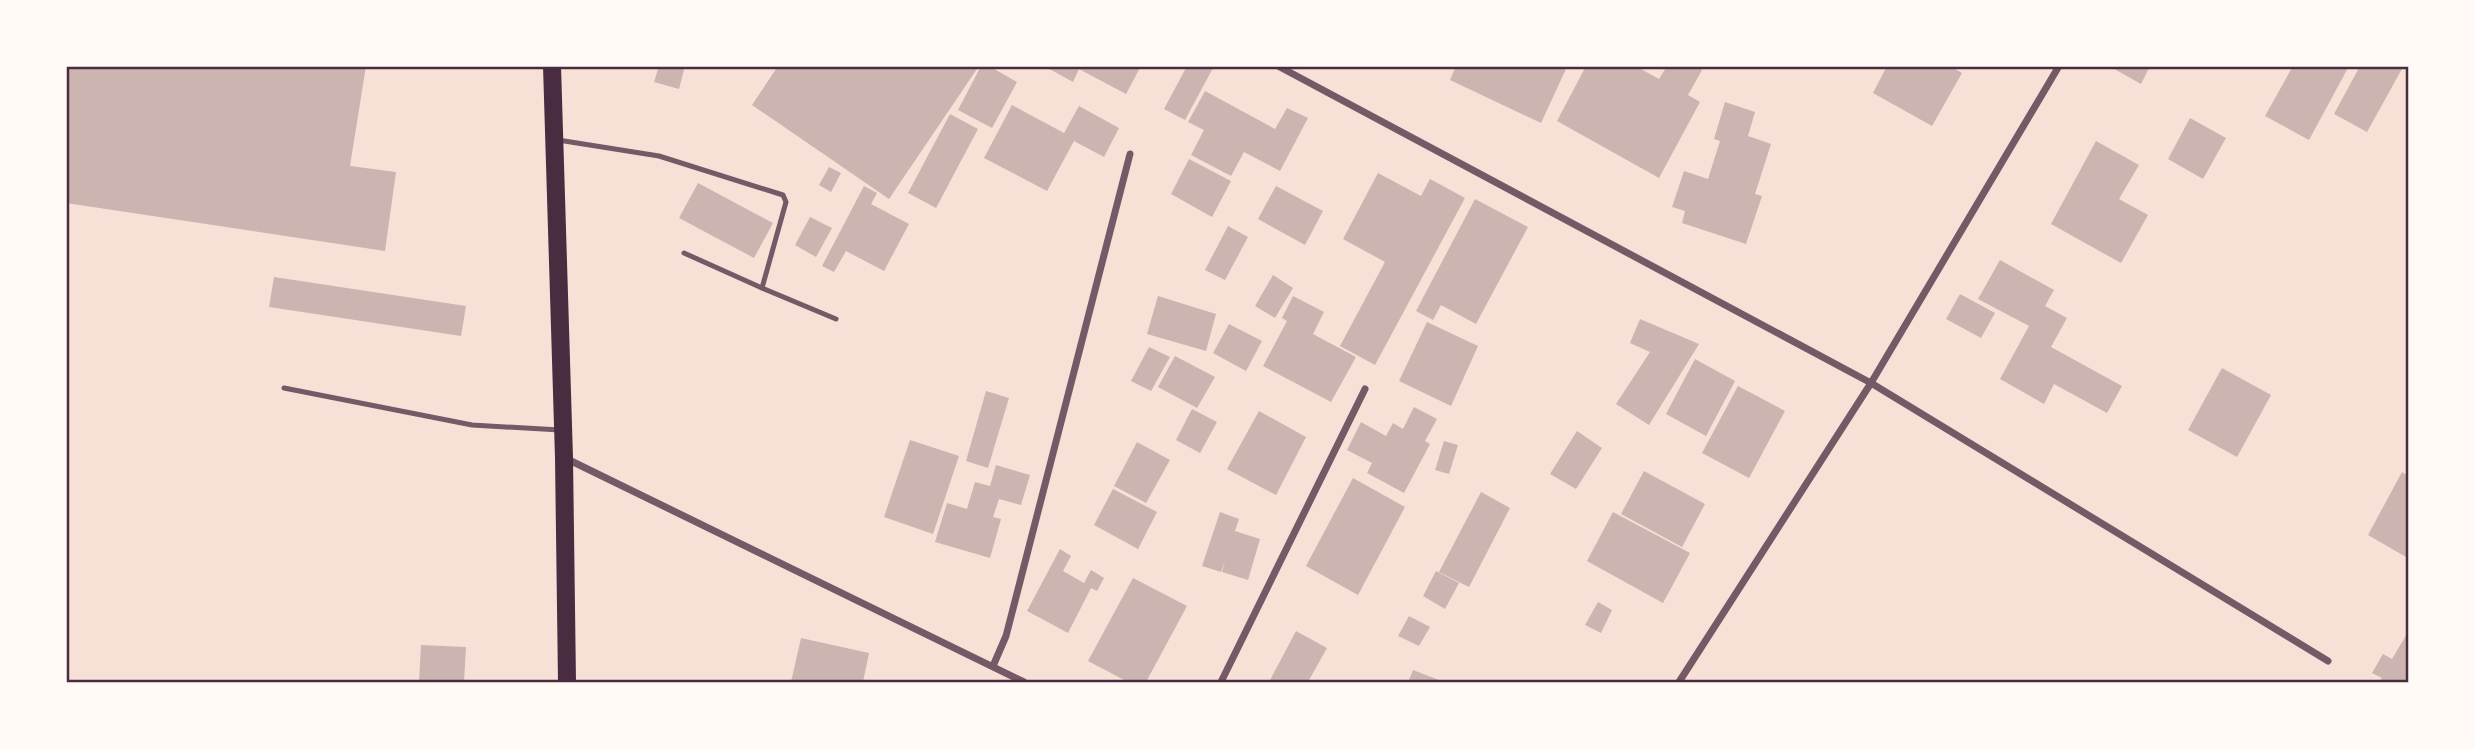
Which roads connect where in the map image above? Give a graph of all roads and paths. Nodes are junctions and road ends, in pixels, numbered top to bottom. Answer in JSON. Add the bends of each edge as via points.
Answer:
{"nodes":[{"id":1,"x":552,"y":66,"type":"edge"},
{"id":2,"x":1278,"y":66,"type":"edge"},
{"id":3,"x":2059,"y":66,"type":"edge"},
{"id":4,"x":555,"y":140,"type":"junction"},
{"id":5,"x":1130,"y":153,"type":"dead end"},
{"id":6,"x":684,"y":253,"type":"dead end"},
{"id":7,"x":762,"y":288,"type":"junction"},
{"id":8,"x":836,"y":318,"type":"dead end"},
{"id":9,"x":1871,"y":383,"type":"junction"},
{"id":10,"x":285,"y":388,"type":"dead end"},
{"id":11,"x":1365,"y":388,"type":"dead end"},
{"id":12,"x":564,"y":430,"type":"junction"},
{"id":13,"x":564,"y":458,"type":"junction"},
{"id":14,"x":2328,"y":661,"type":"dead end"},
{"id":15,"x":993,"y":666,"type":"junction"},
{"id":16,"x":567,"y":682,"type":"edge"},
{"id":17,"x":1024,"y":682,"type":"edge"},
{"id":18,"x":1221,"y":682,"type":"edge"},
{"id":19,"x":1679,"y":682,"type":"edge"}],
"edges":[{"from":1,"to":4,"type":"main road"},
{"from":2,"to":9,"type":"street"},
{"from":3,"to":9,"type":"street"},
{"from":4,"to":7,"type":"lane","via":[[659,156],[783,195],[786,202]]},
{"from":4,"to":12,"type":"main road"},
{"from":5,"to":15,"type":"street","via":[[1006,636]]},
{"from":6,"to":7,"type":"lane"},
{"from":7,"to":8,"type":"lane"},
{"from":9,"to":14,"type":"street"},
{"from":9,"to":19,"type":"street"},
{"from":10,"to":12,"type":"lane","via":[[472,425]]},
{"from":11,"to":18,"type":"street"},
{"from":12,"to":13,"type":"main road"},
{"from":13,"to":15,"type":"street"},
{"from":13,"to":16,"type":"main road"},
{"from":15,"to":17,"type":"street"}]}
